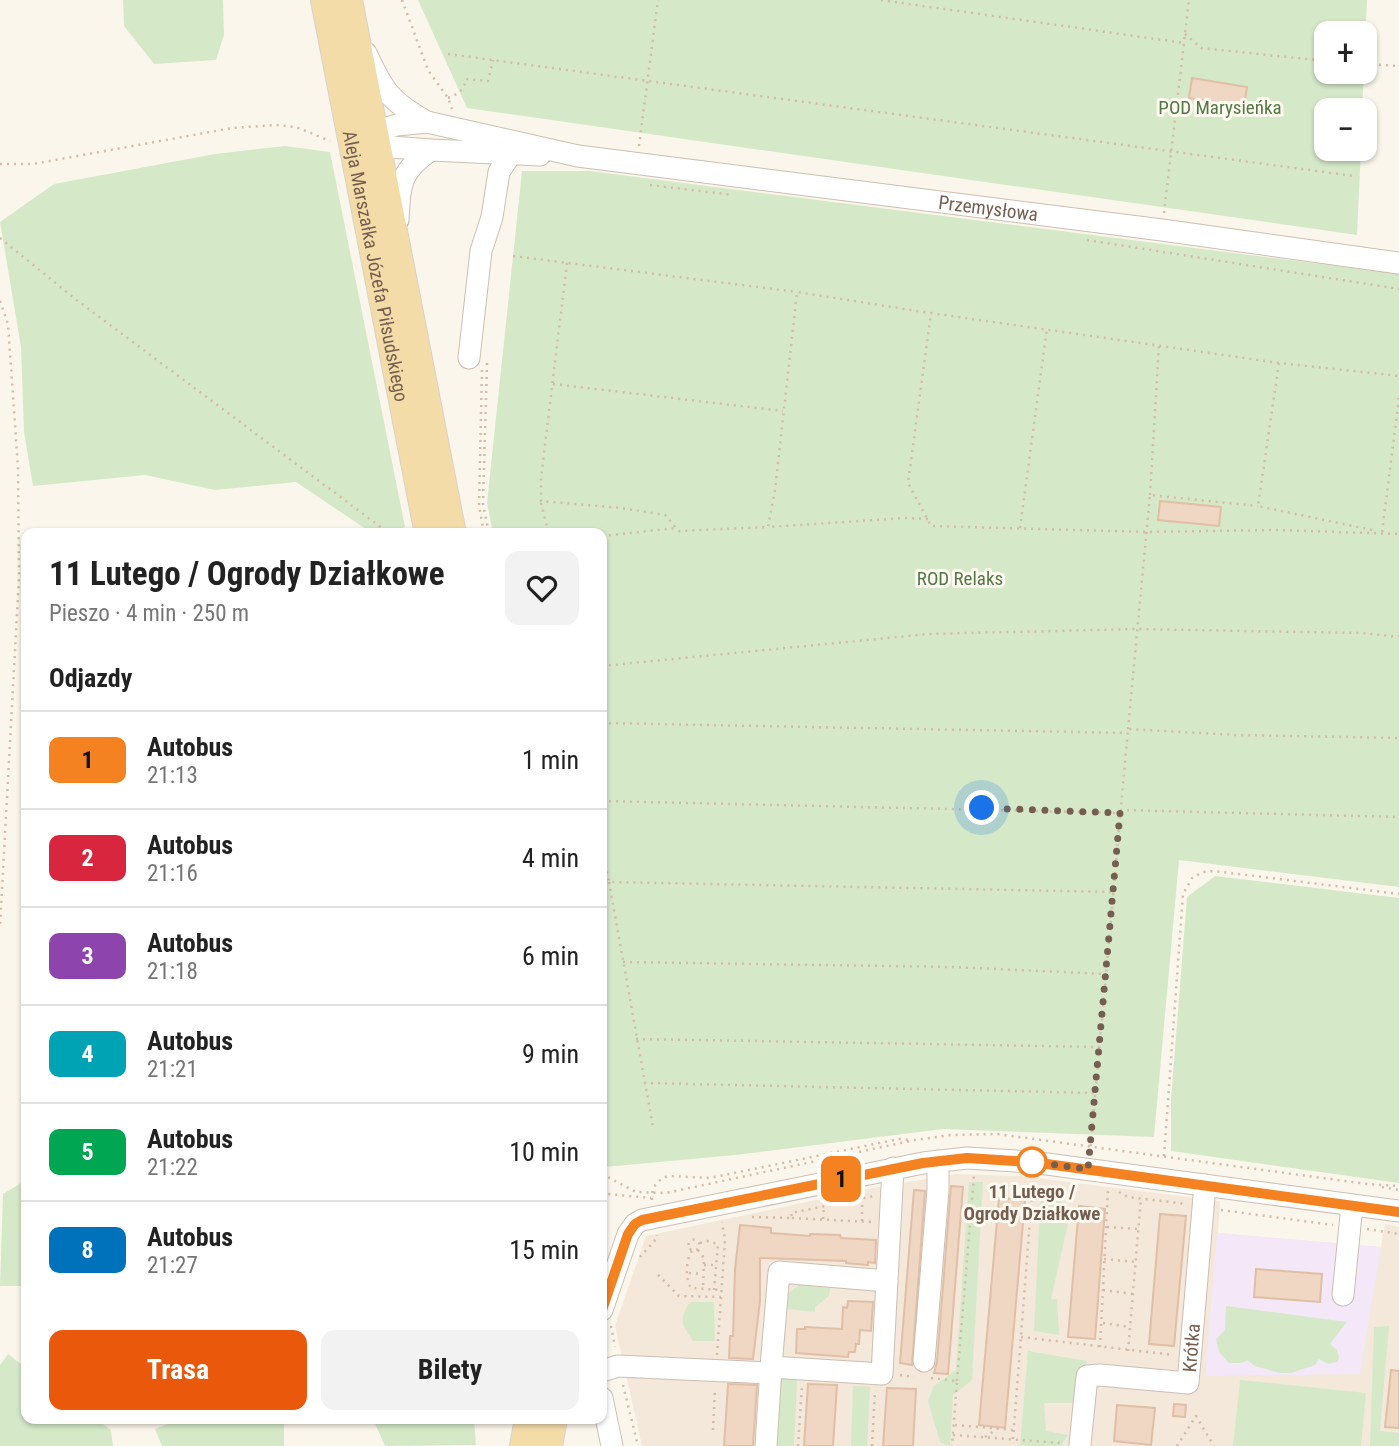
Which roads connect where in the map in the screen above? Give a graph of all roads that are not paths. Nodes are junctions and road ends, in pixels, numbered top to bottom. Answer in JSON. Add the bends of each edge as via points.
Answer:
{"nodes":[{"id":1,"x":324,"y":0,"type":"edge"},
{"id":2,"x":349,"y":0,"type":"edge"},
{"id":3,"x":356,"y":31,"type":"junction"},
{"id":4,"x":427,"y":122,"type":"junction"},
{"id":5,"x":368,"y":139,"type":"junction"},
{"id":6,"x":512,"y":148,"type":"junction"},
{"id":7,"x":431,"y":150,"type":"junction"},
{"id":8,"x":397,"y":245,"type":"junction"},
{"id":9,"x":1399,"y":263,"type":"edge"},
{"id":10,"x":478,"y":359,"type":"road end"},
{"id":11,"x":427,"y":528,"type":"edge"},
{"id":12,"x":452,"y":528,"type":"edge"},
{"id":13,"x":938,"y":1161,"type":"junction"},
{"id":14,"x":893,"y":1175,"type":"junction"},
{"id":15,"x":1205,"y":1185,"type":"junction"},
{"id":16,"x":1352,"y":1205,"type":"junction"},
{"id":17,"x":1399,"y":1212,"type":"edge"},
{"id":18,"x":887,"y":1281,"type":"junction"},
{"id":19,"x":1343,"y":1295,"type":"dead end"},
{"id":20,"x":607,"y":1312,"type":"edge"},
{"id":21,"x":924,"y":1361,"type":"dead end"},
{"id":22,"x":610,"y":1369,"type":"edge"},
{"id":23,"x":771,"y":1370,"type":"junction"},
{"id":24,"x":607,"y":1422,"type":"edge"},
{"id":25,"x":527,"y":1424,"type":"edge"},
{"id":26,"x":553,"y":1424,"type":"edge"},
{"id":27,"x":1080,"y":1444,"type":"road end"},
{"id":28,"x":523,"y":1446,"type":"edge"},
{"id":29,"x":549,"y":1446,"type":"edge"},
{"id":30,"x":612,"y":1446,"type":"edge"},
{"id":31,"x":766,"y":1446,"type":"edge"}],
"edges":[{"from":1,"to":5,"type":"main road","name":"Aleja Marszałka Józefa Piłsudskiego"},
{"from":2,"to":3,"type":"main road","name":"Aleja Marszałka Józefa Piłsudskiego"},
{"from":3,"to":4,"type":"street","via":[[387,94]]},
{"from":3,"to":5,"type":"main road","name":"Aleja Marszałka Józefa Piłsudskiego"},
{"from":4,"to":5,"type":"street","name":"Przemysłowa","via":[[397,125]]},
{"from":4,"to":6,"type":"street","name":"Przemysłowa"},
{"from":5,"to":7,"type":"street","name":"Przemysłowa"},
{"from":5,"to":8,"type":"main road","name":"Aleja Marszałka Józefa Piłsudskiego"},
{"from":5,"to":11,"type":"main road","name":"Aleja Marszałka Józefa Piłsudskiego"},
{"from":6,"to":7,"type":"street","name":"Przemysłowa"},
{"from":6,"to":9,"type":"street","name":"Przemysłowa"},
{"from":6,"to":10,"type":"street","via":[[499,172],[481,251]]},
{"from":7,"to":8,"type":"street","via":[[409,167],[404,178]]},
{"from":8,"to":12,"type":"main road","name":"Aleja Marszałka Józefa Piłsudskiego"},
{"from":13,"to":14,"type":"street"},
{"from":13,"to":15,"type":"street","via":[[996,1158]]},
{"from":13,"to":21,"type":"street"},
{"from":14,"to":18,"type":"street"},
{"from":14,"to":20,"type":"street","via":[[649,1217],[628,1234]]},
{"from":15,"to":16,"type":"street"},
{"from":15,"to":27,"type":"street","name":"Krótka","via":[[1188,1383],[1087,1376]]},
{"from":16,"to":17,"type":"street"},
{"from":16,"to":19,"type":"street"},
{"from":18,"to":23,"type":"street","via":[[879,1373]]},
{"from":18,"to":23,"type":"street","via":[[779,1272]]},
{"from":22,"to":23,"type":"street"},
{"from":23,"to":31,"type":"street"},
{"from":24,"to":30,"type":"street"},
{"from":25,"to":28,"type":"main road"},
{"from":26,"to":29,"type":"main road"}]}
